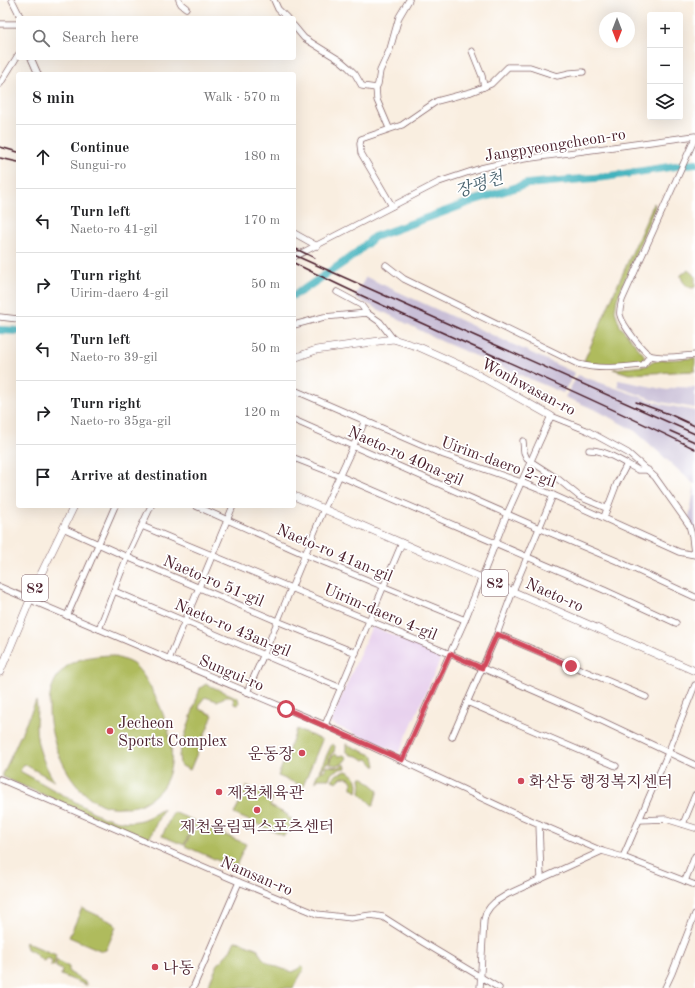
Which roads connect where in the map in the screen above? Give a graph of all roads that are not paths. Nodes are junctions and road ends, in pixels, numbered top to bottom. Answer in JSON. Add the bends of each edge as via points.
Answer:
{"nodes":[{"id":1,"x":12,"y":0,"type":"edge"},
{"id":2,"x":179,"y":0,"type":"edge"},
{"id":3,"x":274,"y":0,"type":"edge"},
{"id":4,"x":409,"y":0,"type":"edge"},
{"id":5,"x":186,"y":8,"type":"dead end"},
{"id":6,"x":20,"y":16,"type":"edge"},
{"id":7,"x":285,"y":16,"type":"edge"},
{"id":8,"x":0,"y":24,"type":"edge"},
{"id":9,"x":16,"y":24,"type":"edge"},
{"id":10,"x":296,"y":28,"type":"edge"},
{"id":11,"x":472,"y":51,"type":"dead end"},
{"id":12,"x":16,"y":58,"type":"edge"},
{"id":13,"x":33,"y":60,"type":"edge"},
{"id":14,"x":37,"y":72,"type":"edge"},
{"id":15,"x":583,"y":72,"type":"dead end"},
{"id":16,"x":0,"y":84,"type":"edge"},
{"id":17,"x":484,"y":87,"type":"junction"},
{"id":18,"x":376,"y":88,"type":"junction"},
{"id":19,"x":389,"y":128,"type":"junction"},
{"id":20,"x":695,"y":137,"type":"edge"},
{"id":21,"x":392,"y":206,"type":"junction"},
{"id":22,"x":296,"y":234,"type":"edge"},
{"id":23,"x":317,"y":246,"type":"junction"},
{"id":24,"x":296,"y":257,"type":"edge"},
{"id":25,"x":386,"y":265,"type":"dead end"},
{"id":26,"x":337,"y":292,"type":"dead end"},
{"id":27,"x":367,"y":313,"type":"junction"},
{"id":28,"x":0,"y":317,"type":"edge"},
{"id":29,"x":16,"y":319,"type":"edge"},
{"id":30,"x":296,"y":324,"type":"edge"},
{"id":31,"x":393,"y":339,"type":"junction"},
{"id":32,"x":695,"y":355,"type":"edge"},
{"id":33,"x":650,"y":356,"type":"junction"},
{"id":34,"x":296,"y":357,"type":"edge"},
{"id":35,"x":296,"y":391,"type":"edge"},
{"id":36,"x":551,"y":416,"type":"junction"},
{"id":37,"x":296,"y":421,"type":"edge"},
{"id":38,"x":365,"y":421,"type":"junction"},
{"id":39,"x":523,"y":441,"type":"dead end"},
{"id":40,"x":354,"y":446,"type":"junction"},
{"id":41,"x":589,"y":450,"type":"dead end"},
{"id":42,"x":296,"y":459,"type":"edge"},
{"id":43,"x":530,"y":462,"type":"junction"},
{"id":44,"x":627,"y":464,"type":"junction"},
{"id":45,"x":648,"y":470,"type":"junction"},
{"id":46,"x":340,"y":476,"type":"junction"},
{"id":47,"x":521,"y":482,"type":"junction"},
{"id":48,"x":553,"y":494,"type":"junction"},
{"id":49,"x":296,"y":497,"type":"edge"},
{"id":50,"x":73,"y":508,"type":"edge"},
{"id":51,"x":114,"y":508,"type":"edge"},
{"id":52,"x":151,"y":508,"type":"edge"},
{"id":53,"x":201,"y":508,"type":"edge"},
{"id":54,"x":232,"y":508,"type":"edge"},
{"id":55,"x":606,"y":508,"type":"junction"},
{"id":56,"x":324,"y":509,"type":"junction"},
{"id":57,"x":507,"y":514,"type":"junction"},
{"id":58,"x":604,"y":517,"type":"junction"},
{"id":59,"x":227,"y":519,"type":"junction"},
{"id":60,"x":142,"y":526,"type":"junction"},
{"id":61,"x":63,"y":528,"type":"junction"},
{"id":62,"x":539,"y":528,"type":"junction"},
{"id":63,"x":98,"y":543,"type":"junction"},
{"id":64,"x":402,"y":543,"type":"junction"},
{"id":65,"x":495,"y":543,"type":"junction"},
{"id":66,"x":304,"y":554,"type":"junction"},
{"id":67,"x":694,"y":554,"type":"edge"},
{"id":68,"x":213,"y":555,"type":"junction"},
{"id":69,"x":127,"y":557,"type":"junction"},
{"id":70,"x":527,"y":557,"type":"junction"},
{"id":71,"x":482,"y":578,"type":"junction"},
{"id":72,"x":383,"y":586,"type":"junction"},
{"id":73,"x":0,"y":587,"type":"edge"},
{"id":74,"x":291,"y":587,"type":"junction"},
{"id":75,"x":199,"y":588,"type":"junction"},
{"id":76,"x":114,"y":591,"type":"junction"},
{"id":77,"x":512,"y":591,"type":"junction"},
{"id":78,"x":695,"y":597,"type":"edge"},
{"id":79,"x":31,"y":600,"type":"junction"},
{"id":80,"x":67,"y":616,"type":"junction"},
{"id":81,"x":369,"y":620,"type":"junction"},
{"id":82,"x":465,"y":620,"type":"junction"},
{"id":83,"x":185,"y":621,"type":"junction"},
{"id":84,"x":277,"y":621,"type":"junction"},
{"id":85,"x":676,"y":623,"type":"dead end"},
{"id":86,"x":99,"y":629,"type":"junction"},
{"id":87,"x":497,"y":634,"type":"junction"},
{"id":88,"x":356,"y":653,"type":"junction"},
{"id":89,"x":264,"y":654,"type":"junction"},
{"id":90,"x":450,"y":654,"type":"junction"},
{"id":91,"x":169,"y":659,"type":"junction"},
{"id":92,"x":482,"y":668,"type":"junction"},
{"id":93,"x":695,"y":671,"type":"edge"},
{"id":94,"x":0,"y":672,"type":"edge"},
{"id":95,"x":695,"y":685,"type":"edge"},
{"id":96,"x":341,"y":688,"type":"junction"},
{"id":97,"x":247,"y":692,"type":"junction"},
{"id":98,"x":646,"y":697,"type":"dead end"},
{"id":99,"x":467,"y":702,"type":"junction"},
{"id":100,"x":325,"y":725,"type":"junction"},
{"id":101,"x":452,"y":737,"type":"dead end"},
{"id":102,"x":668,"y":753,"type":"junction"},
{"id":103,"x":402,"y":760,"type":"junction"},
{"id":104,"x":695,"y":765,"type":"edge"},
{"id":105,"x":616,"y":766,"type":"dead end"},
{"id":106,"x":0,"y":779,"type":"edge"},
{"id":107,"x":695,"y":795,"type":"edge"},
{"id":108,"x":640,"y":820,"type":"junction"},
{"id":109,"x":539,"y":824,"type":"junction"},
{"id":110,"x":683,"y":824,"type":"junction"},
{"id":111,"x":695,"y":828,"type":"edge"},
{"id":112,"x":602,"y":851,"type":"junction"},
{"id":113,"x":695,"y":856,"type":"edge"},
{"id":114,"x":623,"y":857,"type":"junction"},
{"id":115,"x":541,"y":879,"type":"junction"},
{"id":116,"x":685,"y":881,"type":"junction"},
{"id":117,"x":239,"y":882,"type":"junction"},
{"id":118,"x":695,"y":885,"type":"edge"},
{"id":119,"x":695,"y":914,"type":"edge"},
{"id":120,"x":480,"y":977,"type":"junction"},
{"id":121,"x":193,"y":988,"type":"edge"},
{"id":122,"x":480,"y":988,"type":"edge"},
{"id":123,"x":499,"y":988,"type":"edge"},
{"id":124,"x":665,"y":988,"type":"edge"}],
"edges":[{"from":1,"to":6,"type":"street"},
{"from":2,"to":5,"type":"street"},
{"from":3,"to":7,"type":"street"},
{"from":4,"to":18,"type":"street","via":[[399,17]]},
{"from":8,"to":9,"type":"street"},
{"from":10,"to":18,"type":"street","via":[[304,38],[352,70],[362,86]]},
{"from":11,"to":17,"type":"street"},
{"from":12,"to":16,"type":"street"},
{"from":13,"to":14,"type":"street"},
{"from":15,"to":17,"type":"street","via":[[557,76],[530,67],[513,66],[506,68],[491,84]]},
{"from":17,"to":19,"type":"street","via":[[437,101],[402,125]]},
{"from":18,"to":19,"type":"street","via":[[377,100]]},
{"from":19,"to":21,"type":"street","via":[[363,138],[360,141],[360,148]]},
{"from":20,"to":21,"type":"street","name":"Jangpyeongcheon-ro","via":[[503,163],[439,182]]},
{"from":20,"to":33,"type":"street","via":[[620,308],[622,322]]},
{"from":21,"to":23,"type":"street","name":"Jangpyeongcheon-ro"},
{"from":22,"to":23,"type":"street"},
{"from":23,"to":24,"type":"street","name":"Jangpyeongcheon-ro"},
{"from":25,"to":33,"type":"street","via":[[404,279],[578,364],[602,368],[643,365]]},
{"from":26,"to":27,"type":"street","via":[[361,305]]},
{"from":27,"to":30,"type":"street","via":[[324,317]]},
{"from":27,"to":31,"type":"street","via":[[380,322]]},
{"from":28,"to":29,"type":"street"},
{"from":31,"to":34,"type":"main road","name":"Wonhwasan-ro","via":[[316,350]]},
{"from":31,"to":36,"type":"main road","name":"Wonhwasan-ro","via":[[419,347],[464,367]]},
{"from":32,"to":33,"type":"street"},
{"from":35,"to":38,"type":"street","name":"Uirim-daero 2-gil"},
{"from":36,"to":43,"type":"street"},
{"from":36,"to":45,"type":"street","name":"Wonhwasan-ro","via":[[586,430],[628,453]]},
{"from":37,"to":40,"type":"street","name":"Naeto-ro 40na-gil"},
{"from":38,"to":40,"type":"street"},
{"from":38,"to":47,"type":"street","name":"Uirim-daero 2-gil","via":[[444,455]]},
{"from":39,"to":43,"type":"street","via":[[525,457]]},
{"from":40,"to":46,"type":"street"},
{"from":40,"to":57,"type":"street","name":"Naeto-ro 40na-gil"},
{"from":41,"to":44,"type":"street","via":[[599,450]]},
{"from":42,"to":46,"type":"street"},
{"from":43,"to":47,"type":"street"},
{"from":43,"to":55,"type":"street","via":[[558,479],[580,497]]},
{"from":44,"to":45,"type":"street","via":[[638,470]]},
{"from":44,"to":55,"type":"street"},
{"from":45,"to":67,"type":"street","name":"Wonhwasan-ro","via":[[689,525]]},
{"from":46,"to":56,"type":"street"},
{"from":46,"to":65,"type":"street"},
{"from":47,"to":48,"type":"street","name":"Uirim-daero 2-gil"},
{"from":47,"to":57,"type":"street"},
{"from":48,"to":58,"type":"street","name":"Uirim-daero 2-gil"},
{"from":48,"to":62,"type":"street"},
{"from":49,"to":56,"type":"main road","name":"Naeto-ro","number":"82"},
{"from":50,"to":61,"type":"main road","number":"82"},
{"from":51,"to":63,"type":"street"},
{"from":52,"to":60,"type":"street"},
{"from":53,"to":59,"type":"street","name":"Naeto-ro 41an-gil"},
{"from":54,"to":59,"type":"street"},
{"from":55,"to":58,"type":"street"},
{"from":56,"to":64,"type":"main road","name":"Naeto-ro","number":"82"},
{"from":56,"to":66,"type":"street"},
{"from":57,"to":62,"type":"street","name":"Naeto-ro 40na-gil"},
{"from":57,"to":65,"type":"street"},
{"from":58,"to":67,"type":"street","name":"Uirim-daero 2-gil","via":[[679,552]]},
{"from":59,"to":66,"type":"street","name":"Naeto-ro 41an-gil"},
{"from":59,"to":68,"type":"street"},
{"from":60,"to":68,"type":"street","name":"Uirim-daero 4-gil"},
{"from":60,"to":69,"type":"street"},
{"from":61,"to":63,"type":"street","name":"Naeto-ro 51-gil"},
{"from":61,"to":79,"type":"main road","number":"82"},
{"from":62,"to":70,"type":"street"},
{"from":62,"to":78,"type":"street","name":"Naeto-ro 40na-gil"},
{"from":63,"to":69,"type":"street","name":"Naeto-ro 51-gil"},
{"from":63,"to":80,"type":"street"},
{"from":64,"to":71,"type":"main road","name":"Naeto-ro","number":"82"},
{"from":64,"to":72,"type":"street"},
{"from":65,"to":70,"type":"street"},
{"from":65,"to":71,"type":"street"},
{"from":66,"to":72,"type":"street","name":"Naeto-ro 41an-gil"},
{"from":66,"to":74,"type":"street"},
{"from":68,"to":74,"type":"street","name":"Uirim-daero 4-gil"},
{"from":68,"to":75,"type":"street"},
{"from":69,"to":75,"type":"street","name":"Naeto-ro 51-gil"},
{"from":69,"to":76,"type":"street"},
{"from":70,"to":77,"type":"street"},
{"from":70,"to":85,"type":"street"},
{"from":71,"to":77,"type":"main road","name":"Naeto-ro","number":"82"},
{"from":71,"to":82,"type":"street"},
{"from":72,"to":81,"type":"street"},
{"from":72,"to":82,"type":"street","name":"Naeto-ro 41an-gil"},
{"from":73,"to":79,"type":"street","name":"Sungui-ro"},
{"from":74,"to":81,"type":"street","name":"Uirim-daero 4-gil"},
{"from":74,"to":84,"type":"street"},
{"from":75,"to":83,"type":"street"},
{"from":75,"to":84,"type":"street","name":"Naeto-ro 51-gil"},
{"from":76,"to":83,"type":"street","name":"Naeto-ro 43an-gil"},
{"from":76,"to":86,"type":"street"},
{"from":77,"to":87,"type":"street"},
{"from":77,"to":93,"type":"main road","name":"Naeto-ro","number":"82"},
{"from":79,"to":80,"type":"street","name":"Sungui-ro"},
{"from":79,"to":94,"type":"main road","number":"82"},
{"from":80,"to":86,"type":"street","name":"Sungui-ro"},
{"from":81,"to":88,"type":"street"},
{"from":81,"to":90,"type":"street","name":"Uirim-daero 4-gil"},
{"from":82,"to":90,"type":"street"},
{"from":83,"to":89,"type":"street","name":"Naeto-ro 43an-gil"},
{"from":83,"to":91,"type":"street"},
{"from":84,"to":88,"type":"street","name":"Naeto-ro 51-gil"},
{"from":84,"to":89,"type":"street"},
{"from":86,"to":91,"type":"street","name":"Sungui-ro"},
{"from":87,"to":92,"type":"street"},
{"from":87,"to":98,"type":"street"},
{"from":88,"to":96,"type":"street"},
{"from":89,"to":96,"type":"street","name":"Naeto-ro 43an-gil"},
{"from":89,"to":97,"type":"street"},
{"from":90,"to":92,"type":"street","name":"Uirim-daero 4-gil"},
{"from":90,"to":103,"type":"street"},
{"from":91,"to":97,"type":"street","name":"Sungui-ro"},
{"from":92,"to":99,"type":"street"},
{"from":92,"to":102,"type":"street","name":"Uirim-daero 4-gil"},
{"from":95,"to":102,"type":"street"},
{"from":96,"to":100,"type":"street"},
{"from":97,"to":100,"type":"street","name":"Sungui-ro"},
{"from":99,"to":101,"type":"street"},
{"from":99,"to":105,"type":"street"},
{"from":100,"to":103,"type":"street","name":"Sungui-ro"},
{"from":102,"to":104,"type":"street","name":"Uirim-daero 4-gil"},
{"from":102,"to":108,"type":"street"},
{"from":103,"to":109,"type":"street","name":"Sungui-ro"},
{"from":106,"to":117,"type":"street","name":"Namsan-ro"},
{"from":107,"to":110,"type":"street"},
{"from":108,"to":110,"type":"street","via":[[666,818]]},
{"from":108,"to":114,"type":"street"},
{"from":109,"to":112,"type":"street","name":"Sungui-ro"},
{"from":109,"to":115,"type":"street"},
{"from":110,"to":111,"type":"street"},
{"from":112,"to":114,"type":"street","name":"Sungui-ro"},
{"from":112,"to":115,"type":"street"},
{"from":113,"to":116,"type":"street"},
{"from":114,"to":116,"type":"street","name":"Sungui-ro"},
{"from":115,"to":120,"type":"street","via":[[495,902],[486,913]]},
{"from":116,"to":118,"type":"street","name":"Sungui-ro"},
{"from":117,"to":120,"type":"street","name":"Namsan-ro","via":[[317,914],[351,918],[371,915],[383,917]]},
{"from":117,"to":121,"type":"street"},
{"from":119,"to":124,"type":"street"},
{"from":120,"to":122,"type":"street"},
{"from":120,"to":123,"type":"street","name":"Namsan-ro"}]}
